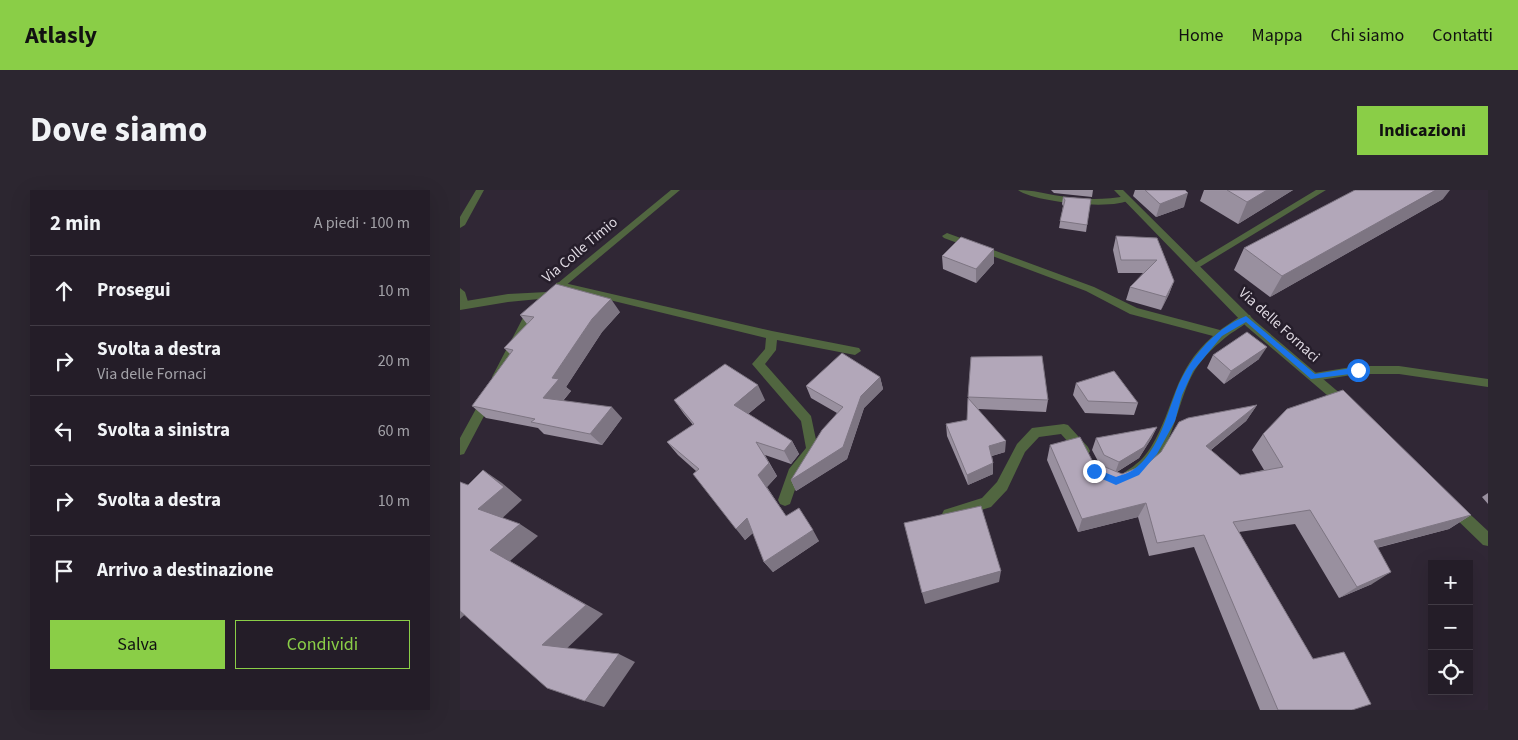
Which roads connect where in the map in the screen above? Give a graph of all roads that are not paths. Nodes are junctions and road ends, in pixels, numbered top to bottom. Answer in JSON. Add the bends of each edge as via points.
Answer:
{"nodes":[{"id":1,"x":480,"y":190,"type":"edge"},
{"id":2,"x":676,"y":190,"type":"edge"},
{"id":3,"x":1022,"y":190,"type":"edge"},
{"id":4,"x":1118,"y":190,"type":"edge"},
{"id":5,"x":1322,"y":190,"type":"edge"},
{"id":6,"x":1127,"y":199,"type":"junction"},
{"id":7,"x":460,"y":224,"type":"edge"},
{"id":8,"x":946,"y":236,"type":"dead end"},
{"id":9,"x":1195,"y":266,"type":"junction"},
{"id":10,"x":560,"y":285,"type":"junction"},
{"id":11,"x":460,"y":292,"type":"edge"},
{"id":12,"x":550,"y":295,"type":"junction"},
{"id":13,"x":462,"y":306,"type":"edge"},
{"id":14,"x":1246,"y":318,"type":"junction"},
{"id":15,"x":1220,"y":334,"type":"junction"},
{"id":16,"x":772,"y":335,"type":"junction"},
{"id":17,"x":855,"y":351,"type":"dead end"},
{"id":18,"x":1314,"y":377,"type":"junction"},
{"id":19,"x":1488,"y":383,"type":"edge"},
{"id":20,"x":1355,"y":413,"type":"edge"},
{"id":21,"x":460,"y":450,"type":"edge"},
{"id":22,"x":1090,"y":463,"type":"edge"},
{"id":23,"x":1116,"y":481,"type":"edge"},
{"id":24,"x":785,"y":500,"type":"dead end"},
{"id":25,"x":1446,"y":500,"type":"edge"},
{"id":26,"x":940,"y":516,"type":"edge"},
{"id":27,"x":1488,"y":540,"type":"edge"}],
"edges":[{"from":1,"to":7,"type":"street"},
{"from":2,"to":10,"type":"street","name":"Via Colle Timio"},
{"from":3,"to":6,"type":"street","via":[[1080,203],[1106,204]]},
{"from":4,"to":6,"type":"street","name":"Via delle Fornaci"},
{"from":5,"to":9,"type":"street"},
{"from":6,"to":9,"type":"street","name":"Via delle Fornaci"},
{"from":8,"to":15,"type":"street","via":[[1090,289],[1134,311]]},
{"from":9,"to":14,"type":"street","name":"Via delle Fornaci"},
{"from":10,"to":12,"type":"street","name":"Via Colle Timio"},
{"from":10,"to":16,"type":"street"},
{"from":11,"to":13,"type":"street"},
{"from":12,"to":13,"type":"street"},
{"from":12,"to":21,"type":"street","name":"Via Colle Timio","via":[[530,315]]},
{"from":14,"to":15,"type":"street"},
{"from":14,"to":18,"type":"street","name":"Via delle Fornaci"},
{"from":15,"to":23,"type":"street","via":[[1190,370],[1178,395],[1171,421],[1154,452],[1136,472]]},
{"from":16,"to":17,"type":"street"},
{"from":16,"to":24,"type":"street","via":[[770,350],[758,364],[807,419],[812,450],[794,473]]},
{"from":18,"to":19,"type":"street","via":[[1358,370],[1399,370]]},
{"from":18,"to":20,"type":"street","name":"Via delle Fornaci"},
{"from":22,"to":26,"type":"street","via":[[1083,448],[1064,429],[1036,432],[1021,448],[1002,486],[986,504]]},
{"from":25,"to":27,"type":"street"}]}
